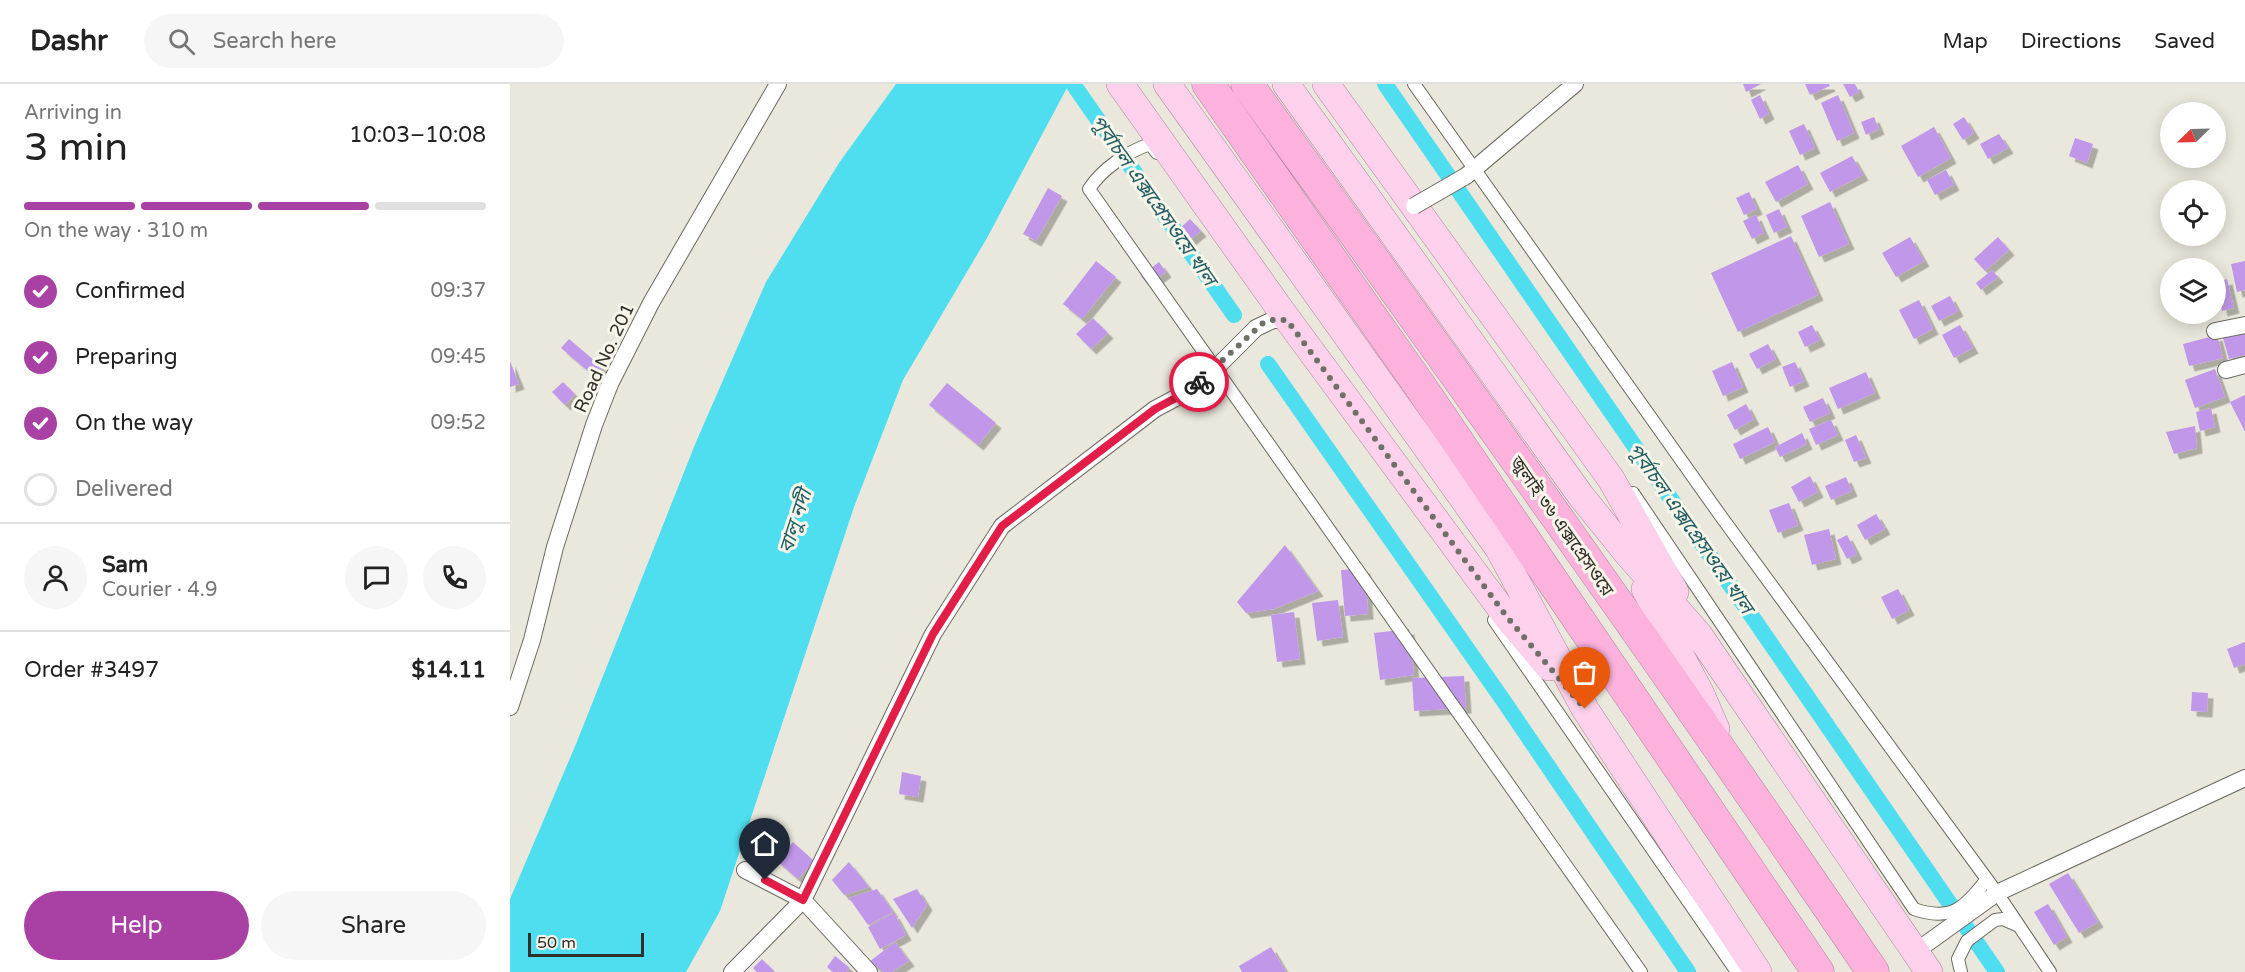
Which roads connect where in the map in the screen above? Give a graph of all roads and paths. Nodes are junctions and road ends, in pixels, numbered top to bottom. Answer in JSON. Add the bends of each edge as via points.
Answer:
{"nodes":[{"id":1,"x":778,"y":84,"type":"edge"},
{"id":2,"x":1120,"y":84,"type":"edge"},
{"id":3,"x":1167,"y":84,"type":"edge"},
{"id":4,"x":1208,"y":84,"type":"edge"},
{"id":5,"x":1247,"y":84,"type":"edge"},
{"id":6,"x":1286,"y":84,"type":"edge"},
{"id":7,"x":1326,"y":84,"type":"edge"},
{"id":8,"x":1340,"y":84,"type":"edge"},
{"id":9,"x":1414,"y":84,"type":"edge"},
{"id":10,"x":1575,"y":84,"type":"edge"},
{"id":11,"x":1471,"y":173,"type":"junction"},
{"id":12,"x":1418,"y":203,"type":"junction"},
{"id":13,"x":1283,"y":320,"type":"junction"},
{"id":14,"x":2245,"y":325,"type":"edge"},
{"id":15,"x":2215,"y":331,"type":"dead end"},
{"id":16,"x":1461,"y":356,"type":"junction"},
{"id":17,"x":2245,"y":365,"type":"edge"},
{"id":18,"x":1216,"y":368,"type":"junction"},
{"id":19,"x":2226,"y":370,"type":"dead end"},
{"id":20,"x":1408,"y":395,"type":"junction"},
{"id":21,"x":1499,"y":549,"type":"junction"},
{"id":22,"x":1627,"y":553,"type":"junction"},
{"id":23,"x":1699,"y":635,"type":"junction"},
{"id":24,"x":1621,"y":683,"type":"junction"},
{"id":25,"x":510,"y":707,"type":"edge"},
{"id":26,"x":1585,"y":709,"type":"junction"},
{"id":27,"x":1734,"y":772,"type":"junction"},
{"id":28,"x":2245,"y":778,"type":"edge"},
{"id":29,"x":745,"y":870,"type":"dead end"},
{"id":30,"x":1987,"y":879,"type":"junction"},
{"id":31,"x":1992,"y":897,"type":"junction"},
{"id":32,"x":803,"y":900,"type":"junction"},
{"id":33,"x":2020,"y":927,"type":"junction"},
{"id":34,"x":1926,"y":955,"type":"edge"},
{"id":35,"x":732,"y":972,"type":"edge"},
{"id":36,"x":869,"y":972,"type":"edge"},
{"id":37,"x":1641,"y":972,"type":"edge"},
{"id":38,"x":1737,"y":972,"type":"edge"},
{"id":39,"x":1758,"y":972,"type":"edge"},
{"id":40,"x":1818,"y":972,"type":"edge"},
{"id":41,"x":1873,"y":972,"type":"edge"},
{"id":42,"x":1961,"y":972,"type":"edge"},
{"id":43,"x":2050,"y":972,"type":"edge"}],
"edges":[{"from":1,"to":25,"type":"street","name":"Road No. 201","via":[[651,303],[610,384],[555,547],[532,640]]},
{"from":2,"to":13,"type":"main road"},
{"from":3,"to":20,"type":"main road"},
{"from":4,"to":20,"type":"highway"},
{"from":5,"to":16,"type":"highway","name":"জুলাই ৩৬ এক্সপ্রেসওয়ে"},
{"from":6,"to":16,"type":"main road"},
{"from":7,"to":12,"type":"main road"},
{"from":8,"to":12,"type":"street"},
{"from":9,"to":11,"type":"street"},
{"from":10,"to":11,"type":"street"},
{"from":11,"to":12,"type":"street","bridge":true},
{"from":11,"to":30,"type":"street"},
{"from":12,"to":23,"type":"main road","via":[[1611,479]]},
{"from":12,"to":30,"type":"street","via":[[1624,480],[1914,909],[1931,915],[1946,914],[1971,900]]},
{"from":13,"to":18,"type":"street","via":[[1256,328]]},
{"from":13,"to":18,"type":"street","via":[[1150,144],[1098,175],[1089,189]]},
{"from":13,"to":26,"type":"main road","via":[[1507,617]]},
{"from":13,"to":38,"type":"street"},
{"from":14,"to":15,"type":"street"},
{"from":16,"to":22,"type":"main road"},
{"from":16,"to":27,"type":"highway","name":"জুলাই ৩৬ এক্সপ্রেসওয়ে"},
{"from":17,"to":19,"type":"street"},
{"from":18,"to":32,"type":"street","via":[[1185,393],[1155,409],[1002,526],[933,634]]},
{"from":18,"to":37,"type":"street"},
{"from":20,"to":21,"type":"main road"},
{"from":20,"to":24,"type":"highway"},
{"from":21,"to":24,"type":"main road"},
{"from":21,"to":26,"type":"main road"},
{"from":22,"to":23,"type":"main road"},
{"from":22,"to":27,"type":"main road","via":[[1700,692]]},
{"from":23,"to":34,"type":"main road"},
{"from":24,"to":40,"type":"highway"},
{"from":26,"to":39,"type":"main road"},
{"from":27,"to":41,"type":"highway","name":"জুলাই ৩৬ এক্সপ্রেসওয়ে"},
{"from":28,"to":31,"type":"street"},
{"from":29,"to":32,"type":"street"},
{"from":30,"to":31,"type":"street"},
{"from":31,"to":33,"type":"street"},
{"from":31,"to":34,"type":"street"},
{"from":32,"to":35,"type":"street"},
{"from":32,"to":36,"type":"street"},
{"from":33,"to":42,"type":"street","via":[[2003,919],[1995,920],[1967,941],[1958,959]]},
{"from":33,"to":43,"type":"street"}]}
